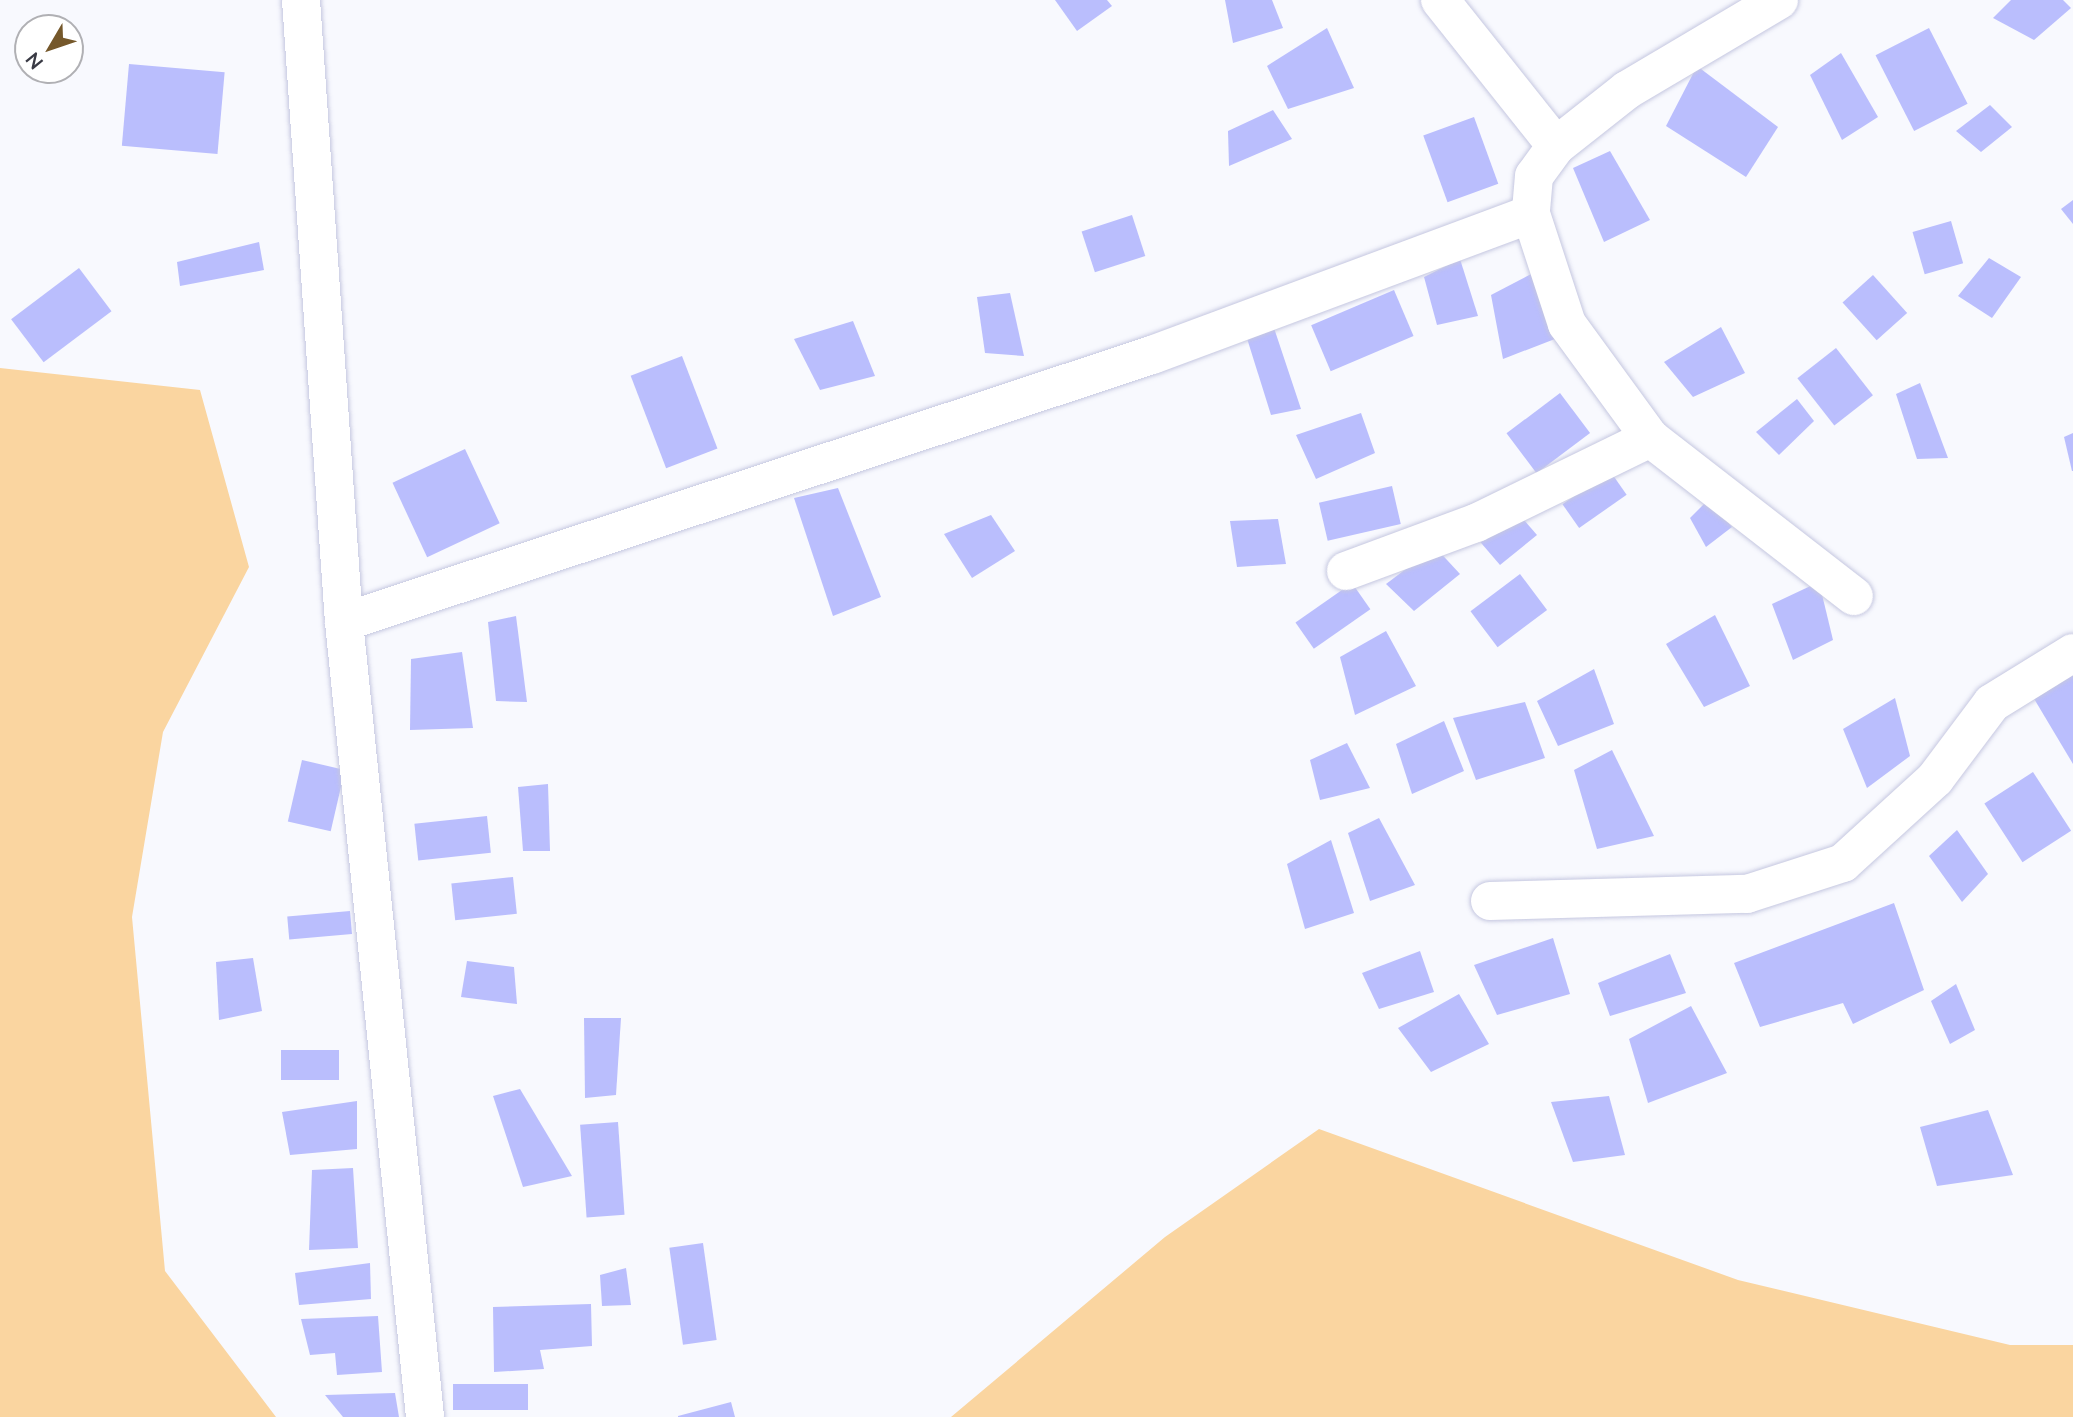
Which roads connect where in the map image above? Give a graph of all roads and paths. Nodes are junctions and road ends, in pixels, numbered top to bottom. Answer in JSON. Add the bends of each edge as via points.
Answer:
{"nodes":[{"id":1,"x":301,"y":0,"type":"edge"},
{"id":2,"x":1440,"y":0,"type":"edge"},
{"id":3,"x":1779,"y":0,"type":"edge"},
{"id":4,"x":1556,"y":146,"type":"junction"},
{"id":5,"x":1531,"y":214,"type":"junction"},
{"id":6,"x":1650,"y":438,"type":"junction"},
{"id":7,"x":1346,"y":571,"type":"dead end"},
{"id":8,"x":1854,"y":596,"type":"dead end"},
{"id":9,"x":344,"y":622,"type":"junction"},
{"id":10,"x":2073,"y":653,"type":"edge"},
{"id":11,"x":1490,"y":901,"type":"dead end"},
{"id":12,"x":425,"y":1417,"type":"edge"}],
"edges":[{"from":1,"to":9,"type":"street"},
{"from":2,"to":4,"type":"street"},
{"from":3,"to":4,"type":"street","via":[[1628,90]]},
{"from":4,"to":5,"type":"street","via":[[1535,176]]},
{"from":5,"to":6,"type":"street","via":[[1567,324]]},
{"from":5,"to":9,"type":"street","via":[[1152,355]]},
{"from":6,"to":7,"type":"street","via":[[1476,523]]},
{"from":6,"to":8,"type":"street"},
{"from":9,"to":12,"type":"street"},
{"from":10,"to":11,"type":"street","via":[[1992,703],[1935,779],[1843,863],[1747,894]]}]}
